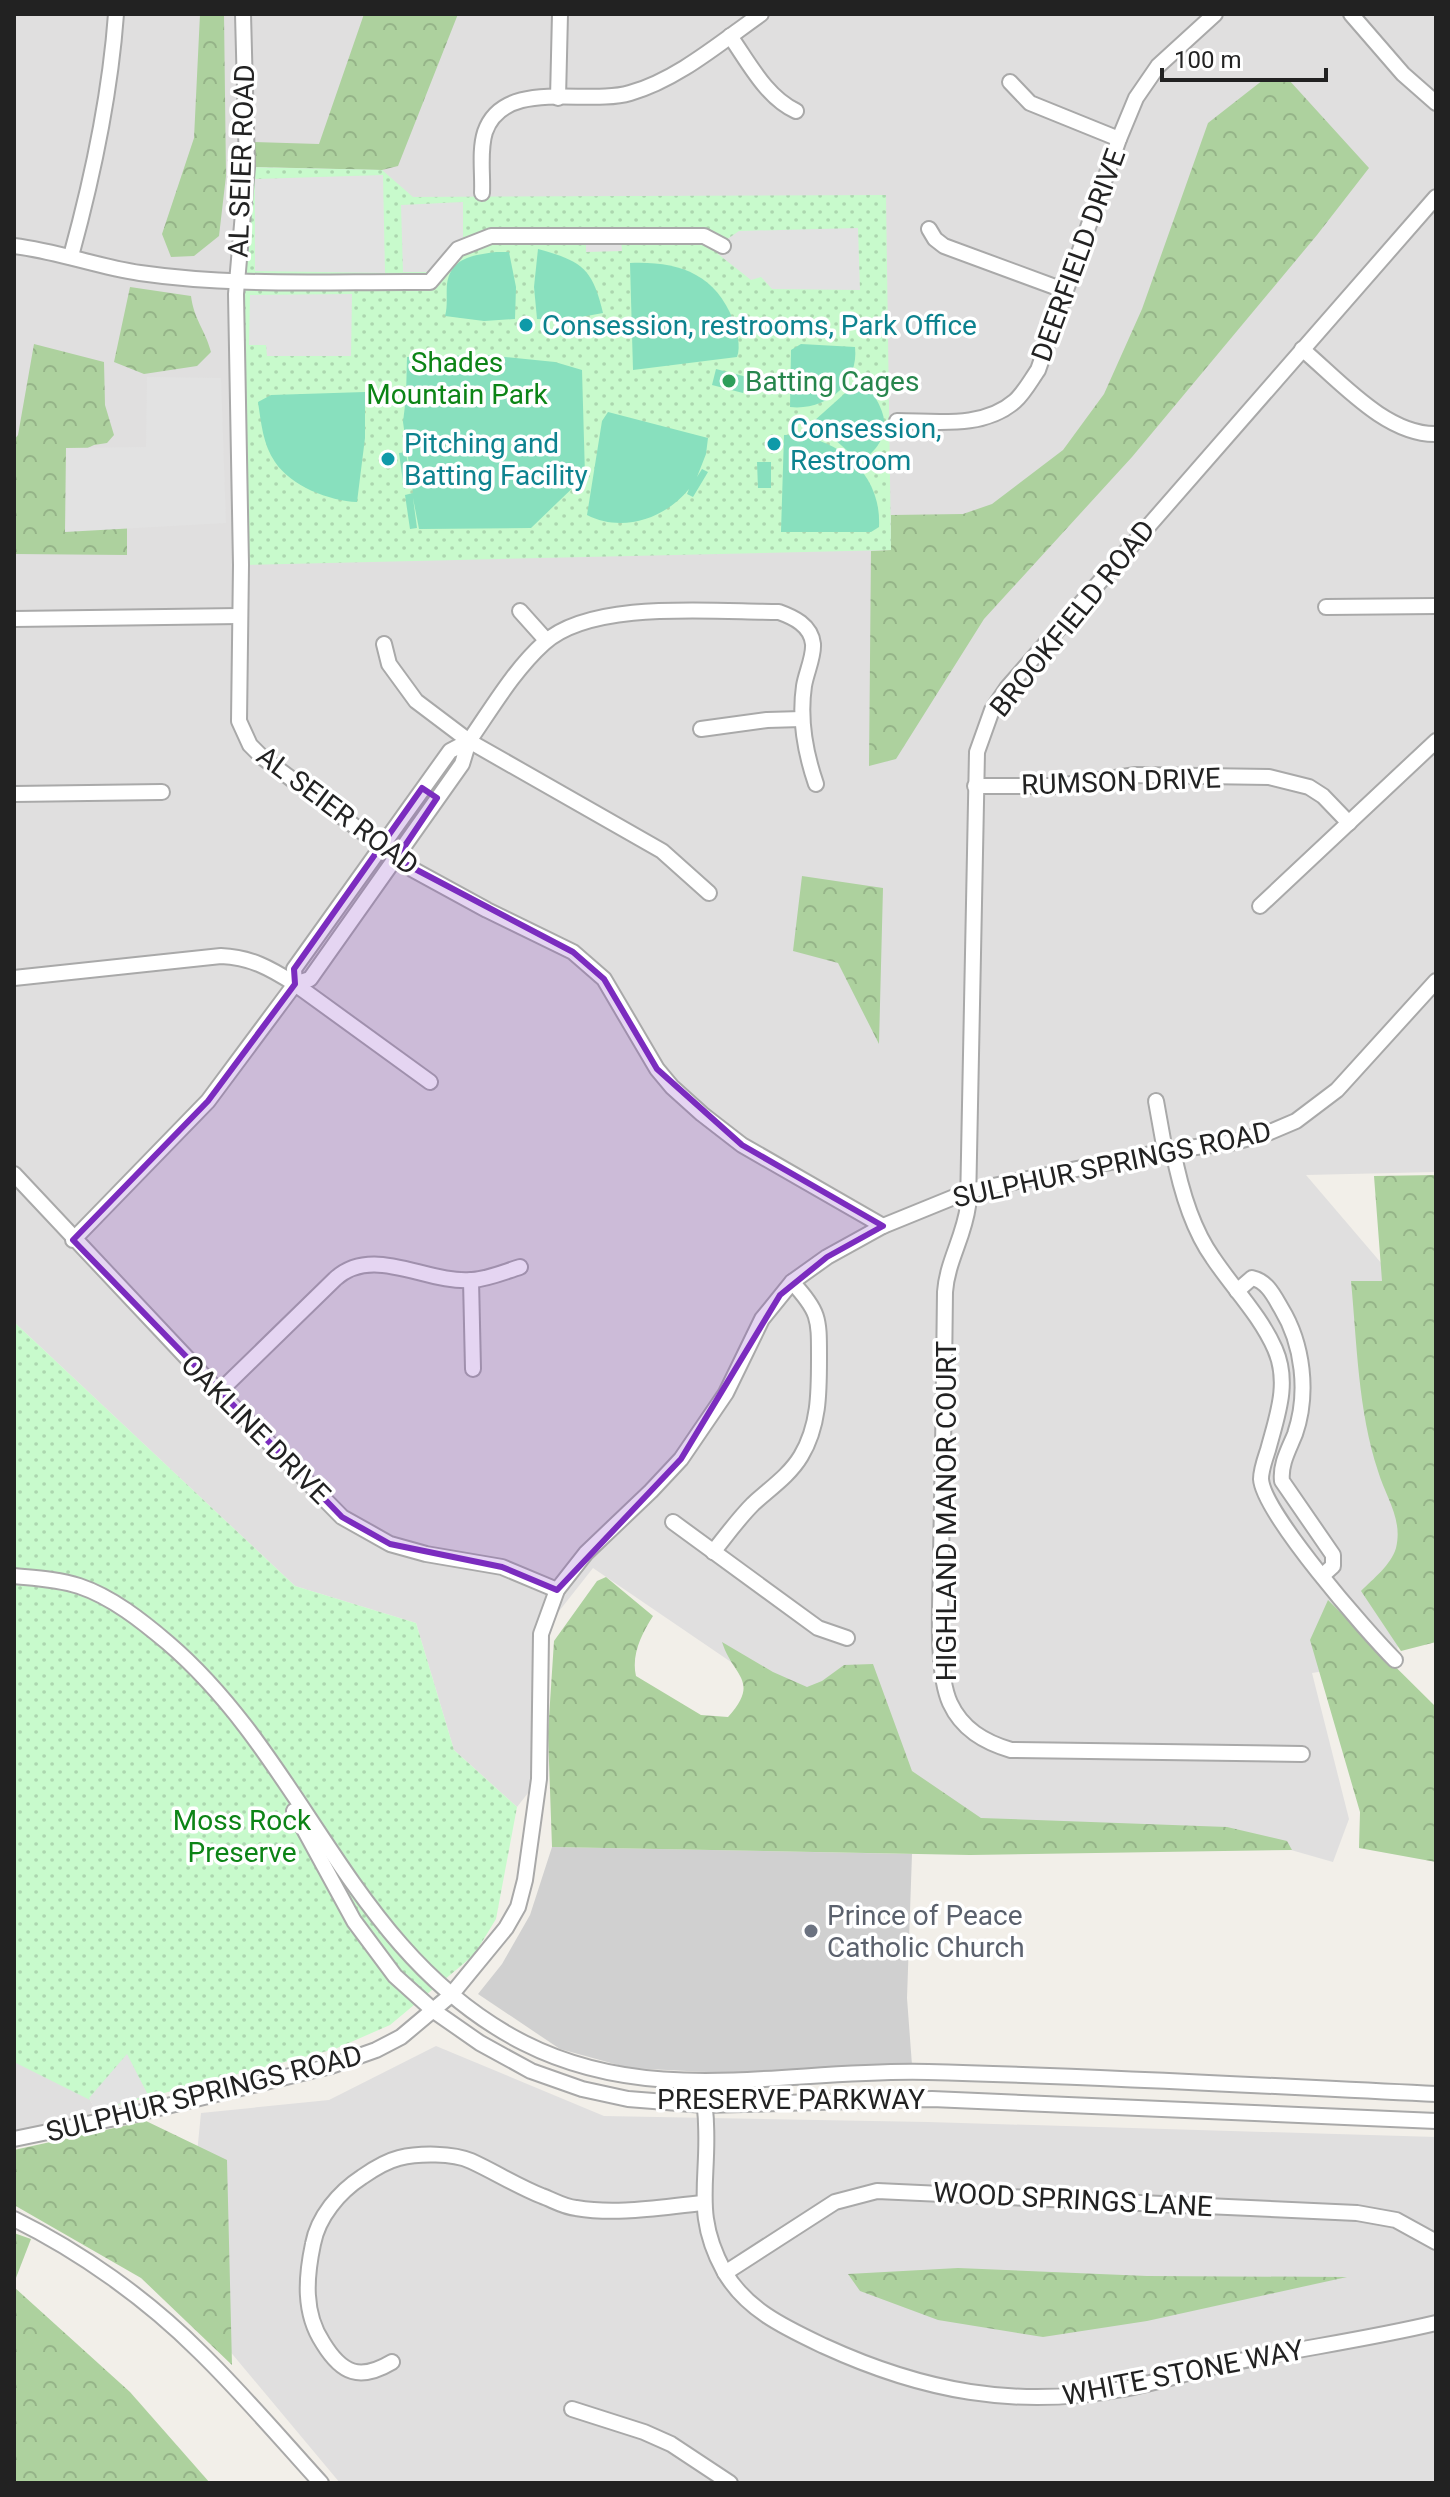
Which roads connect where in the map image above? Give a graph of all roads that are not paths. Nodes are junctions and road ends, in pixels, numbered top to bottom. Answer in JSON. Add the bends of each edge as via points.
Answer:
{"nodes":[{"id":1,"x":116,"y":14,"type":"edge"},
{"id":2,"x":243,"y":14,"type":"edge"},
{"id":3,"x":560,"y":14,"type":"edge"},
{"id":4,"x":761,"y":14,"type":"edge"},
{"id":5,"x":1215,"y":14,"type":"edge"},
{"id":6,"x":1351,"y":14,"type":"edge"},
{"id":7,"x":730,"y":36,"type":"junction"},
{"id":8,"x":1010,"y":82,"type":"dead end"},
{"id":9,"x":558,"y":98,"type":"junction"},
{"id":10,"x":1436,"y":103,"type":"edge"},
{"id":11,"x":796,"y":111,"type":"dead end"},
{"id":12,"x":1119,"y":139,"type":"junction"},
{"id":13,"x":482,"y":193,"type":"dead end"},
{"id":14,"x":1436,"y":197,"type":"edge"},
{"id":15,"x":929,"y":229,"type":"dead end"},
{"id":16,"x":14,"y":246,"type":"edge"},
{"id":17,"x":723,"y":246,"type":"dead end"},
{"id":18,"x":71,"y":256,"type":"junction"},
{"id":19,"x":237,"y":282,"type":"junction"},
{"id":20,"x":1066,"y":291,"type":"junction"},
{"id":21,"x":1302,"y":349,"type":"junction"},
{"id":22,"x":897,"y":421,"type":"dead end"},
{"id":23,"x":1436,"y":434,"type":"edge"},
{"id":24,"x":1436,"y":606,"type":"edge"},
{"id":25,"x":1326,"y":607,"type":"dead end"},
{"id":26,"x":520,"y":611,"type":"dead end"},
{"id":27,"x":240,"y":616,"type":"junction"},
{"id":28,"x":14,"y":619,"type":"edge"},
{"id":29,"x":546,"y":640,"type":"junction"},
{"id":30,"x":384,"y":644,"type":"dead end"},
{"id":31,"x":802,"y":719,"type":"junction"},
{"id":32,"x":701,"y":729,"type":"dead end"},
{"id":33,"x":469,"y":741,"type":"junction"},
{"id":34,"x":1436,"y":741,"type":"edge"},
{"id":35,"x":816,"y":784,"type":"dead end"},
{"id":36,"x":975,"y":786,"type":"junction"},
{"id":37,"x":422,"y":788,"type":"junction"},
{"id":38,"x":162,"y":792,"type":"dead end"},
{"id":39,"x":14,"y":794,"type":"edge"},
{"id":40,"x":437,"y":798,"type":"junction"},
{"id":41,"x":1349,"y":823,"type":"junction"},
{"id":42,"x":380,"y":846,"type":"junction"},
{"id":43,"x":396,"y":859,"type":"junction"},
{"id":44,"x":709,"y":893,"type":"dead end"},
{"id":45,"x":1260,"y":906,"type":"dead end"},
{"id":46,"x":333,"y":913,"type":"junction"},
{"id":47,"x":348,"y":925,"type":"junction"},
{"id":48,"x":14,"y":978,"type":"edge"},
{"id":49,"x":1436,"y":981,"type":"edge"},
{"id":50,"x":295,"y":984,"type":"junction"},
{"id":51,"x":430,"y":1082,"type":"dead end"},
{"id":52,"x":1156,"y":1101,"type":"dead end"},
{"id":53,"x":1169,"y":1150,"type":"junction"},
{"id":54,"x":14,"y":1174,"type":"edge"},
{"id":55,"x":969,"y":1191,"type":"junction"},
{"id":56,"x":883,"y":1226,"type":"junction"},
{"id":57,"x":73,"y":1240,"type":"junction"},
{"id":58,"x":520,"y":1267,"type":"dead end"},
{"id":59,"x":471,"y":1280,"type":"junction"},
{"id":60,"x":792,"y":1282,"type":"junction"},
{"id":61,"x":1237,"y":1291,"type":"junction"},
{"id":62,"x":473,"y":1369,"type":"dead end"},
{"id":63,"x":219,"y":1392,"type":"junction"},
{"id":64,"x":673,"y":1522,"type":"dead end"},
{"id":65,"x":713,"y":1552,"type":"junction"},
{"id":66,"x":1323,"y":1575,"type":"junction"},
{"id":67,"x":14,"y":1576,"type":"edge"},
{"id":68,"x":557,"y":1590,"type":"junction"},
{"id":69,"x":847,"y":1638,"type":"dead end"},
{"id":70,"x":1395,"y":1660,"type":"dead end"},
{"id":71,"x":264,"y":1749,"type":"junction"},
{"id":72,"x":1302,"y":1754,"type":"dead end"},
{"id":73,"x":451,"y":1995,"type":"junction"},
{"id":74,"x":434,"y":2011,"type":"junction"},
{"id":75,"x":701,"y":2082,"type":"junction"},
{"id":76,"x":1436,"y":2094,"type":"edge"},
{"id":77,"x":704,"y":2105,"type":"junction"},
{"id":78,"x":1436,"y":2121,"type":"edge"},
{"id":79,"x":14,"y":2139,"type":"edge"},
{"id":80,"x":703,"y":2203,"type":"junction"},
{"id":81,"x":14,"y":2219,"type":"edge"},
{"id":82,"x":1436,"y":2242,"type":"edge"},
{"id":83,"x":725,"y":2273,"type":"junction"},
{"id":84,"x":1436,"y":2323,"type":"edge"},
{"id":85,"x":392,"y":2362,"type":"dead end"},
{"id":86,"x":572,"y":2409,"type":"dead end"},
{"id":87,"x":321,"y":2483,"type":"edge"},
{"id":88,"x":730,"y":2483,"type":"edge"}],
"edges":[{"from":1,"to":18,"type":"street","via":[[101,135]]},
{"from":2,"to":19,"type":"street","name":"AL SEIER ROAD","via":[[247,167]]},
{"from":3,"to":9,"type":"street"},
{"from":4,"to":7,"type":"street"},
{"from":5,"to":12,"type":"street","name":"DEERFIELD DRIVE","via":[[1158,66],[1136,98]]},
{"from":6,"to":10,"type":"street"},
{"from":7,"to":9,"type":"street","via":[[666,78],[631,93]]},
{"from":7,"to":11,"type":"street","via":[[772,95]]},
{"from":8,"to":12,"type":"street","via":[[1030,103]]},
{"from":9,"to":13,"type":"street","via":[[517,100],[494,116],[484,140]]},
{"from":12,"to":20,"type":"street","name":"DEERFIELD DRIVE"},
{"from":14,"to":21,"type":"street","name":"BROOKFIELD ROAD"},
{"from":15,"to":20,"type":"street","via":[[944,246]]},
{"from":16,"to":18,"type":"street"},
{"from":17,"to":19,"type":"street","via":[[704,236],[491,236],[458,249],[430,282]]},
{"from":18,"to":19,"type":"street","via":[[137,273]]},
{"from":19,"to":27,"type":"street","name":"AL SEIER ROAD"},
{"from":20,"to":22,"type":"street","name":"DEERFIELD DRIVE","via":[[1038,370],[1016,400],[977,420]]},
{"from":21,"to":23,"type":"street","via":[[1390,424]]},
{"from":21,"to":36,"type":"street","name":"BROOKFIELD ROAD","via":[[1007,688],[982,732]]},
{"from":24,"to":25,"type":"street"},
{"from":26,"to":29,"type":"street"},
{"from":27,"to":28,"type":"street"},
{"from":27,"to":42,"type":"street","name":"AL SEIER ROAD","via":[[239,721],[250,745]]},
{"from":29,"to":31,"type":"street","via":[[580,622],[619,612],[779,612],[800,622],[813,644]]},
{"from":29,"to":33,"type":"street"},
{"from":30,"to":33,"type":"street","via":[[389,664],[408,692]]},
{"from":31,"to":32,"type":"street"},
{"from":31,"to":35,"type":"street"},
{"from":33,"to":37,"type":"street","via":[[450,751]]},
{"from":33,"to":40,"type":"street","via":[[462,764]]},
{"from":33,"to":44,"type":"street","via":[[662,851]]},
{"from":34,"to":41,"type":"street"},
{"from":36,"to":41,"type":"street","name":"RUMSON DRIVE","via":[[1058,786],[1136,775],[1269,777],[1309,787]]},
{"from":36,"to":55,"type":"street","name":"BROOKFIELD ROAD"},
{"from":37,"to":40,"type":"street"},
{"from":37,"to":42,"type":"street"},
{"from":38,"to":39,"type":"street"},
{"from":40,"to":43,"type":"street"},
{"from":41,"to":45,"type":"street"},
{"from":42,"to":43,"type":"street","name":"AL SEIER ROAD"},
{"from":42,"to":46,"type":"street"},
{"from":43,"to":47,"type":"street"},
{"from":43,"to":56,"type":"street","name":"AL SEIER ROAD","via":[[573,952],[604,979],[657,1069],[702,1114],[742,1145]]},
{"from":46,"to":47,"type":"street"},
{"from":46,"to":50,"type":"street","via":[[294,969]]},
{"from":47,"to":50,"type":"street","via":[[310,979]]},
{"from":48,"to":50,"type":"street","via":[[221,956],[261,963]]},
{"from":49,"to":53,"type":"street","name":"SULPHUR SPRINGS ROAD","via":[[1337,1090],[1296,1121],[1235,1142]]},
{"from":50,"to":51,"type":"street"},
{"from":50,"to":57,"type":"street","via":[[208,1101]]},
{"from":52,"to":53,"type":"street"},
{"from":53,"to":55,"type":"street","name":"SULPHUR SPRINGS ROAD"},
{"from":53,"to":61,"type":"street","via":[[1197,1230]]},
{"from":54,"to":57,"type":"street","name":"OAKLINE DRIVE"},
{"from":55,"to":56,"type":"street","name":"SULPHUR SPRINGS ROAD"},
{"from":55,"to":72,"type":"street","name":"HIGHLAND MANOR COURT","via":[[966,1222],[945,1292],[942,1649],[944,1685],[958,1717],[981,1739],[1028,1752]]},
{"from":56,"to":60,"type":"street","name":"SULPHUR SPRINGS ROAD"},
{"from":57,"to":63,"type":"street","name":"OAKLINE DRIVE"},
{"from":58,"to":59,"type":"street"},
{"from":59,"to":62,"type":"street"},
{"from":59,"to":63,"type":"street","via":[[379,1264],[353,1265]]},
{"from":60,"to":65,"type":"street","via":[[815,1308],[819,1330],[814,1426],[793,1467]]},
{"from":60,"to":68,"type":"street","name":"SULPHUR SPRINGS ROAD","via":[[762,1319],[726,1393],[681,1459],[586,1553]]},
{"from":61,"to":66,"type":"street","via":[[1262,1324],[1280,1365],[1282,1401],[1261,1477],[1263,1487],[1284,1527]]},
{"from":61,"to":66,"type":"street","via":[[1252,1278],[1265,1284],[1298,1344],[1301,1402],[1282,1481],[1333,1555],[1333,1566]]},
{"from":63,"to":68,"type":"street","name":"OAKLINE DRIVE","via":[[357,1527],[390,1544],[502,1567]]},
{"from":64,"to":65,"type":"street"},
{"from":65,"to":69,"type":"street","via":[[818,1628]]},
{"from":66,"to":70,"type":"street"},
{"from":67,"to":71,"type":"street","name":"PRESERVE PARKWAY","via":[[79,1586],[113,1602],[191,1663]]},
{"from":68,"to":73,"type":"street","name":"SULPHUR SPRINGS ROAD","via":[[541,1634],[539,1779],[518,1907]]},
{"from":71,"to":73,"type":"street","name":"PRESERVE PARKWAY","via":[[353,1886],[388,1932]]},
{"from":71,"to":74,"type":"street","name":"PRESERVE PARKWAY","via":[[354,1921],[395,1976]]},
{"from":73,"to":74,"type":"street","name":"SULPHUR SPRINGS ROAD"},
{"from":73,"to":75,"type":"street","name":"PRESERVE PARKWAY","via":[[522,2042],[559,2058],[616,2075]]},
{"from":74,"to":77,"type":"street","name":"PRESERVE PARKWAY","via":[[531,2071],[582,2089]]},
{"from":74,"to":79,"type":"street","name":"SULPHUR SPRINGS ROAD","via":[[401,2037],[331,2066]]},
{"from":75,"to":76,"type":"street","name":"PRESERVE PARKWAY","via":[[923,2071]]},
{"from":75,"to":77,"type":"street","name":"WHITE STONE WAY"},
{"from":77,"to":78,"type":"street","name":"PRESERVE PARKWAY","via":[[932,2099]]},
{"from":77,"to":80,"type":"street","name":"WHITE STONE WAY"},
{"from":80,"to":83,"type":"street","name":"WHITE STONE WAY"},
{"from":80,"to":85,"type":"street","via":[[612,2212],[572,2208],[468,2159],[431,2155],[399,2158],[365,2175],[344,2189],[314,2237],[306,2275],[309,2304],[318,2336],[334,2361],[356,2374]]},
{"from":81,"to":87,"type":"street","via":[[92,2266],[200,2351]]},
{"from":82,"to":83,"type":"street","name":"WOOD SPRINGS LANE","via":[[1396,2220],[1357,2213],[877,2191],[835,2202]]},
{"from":83,"to":84,"type":"street","name":"WHITE STONE WAY","via":[[748,2302],[780,2325],[858,2361],[915,2382],[1011,2397],[1114,2390]]},
{"from":86,"to":88,"type":"street","via":[[671,2444]]}]}
